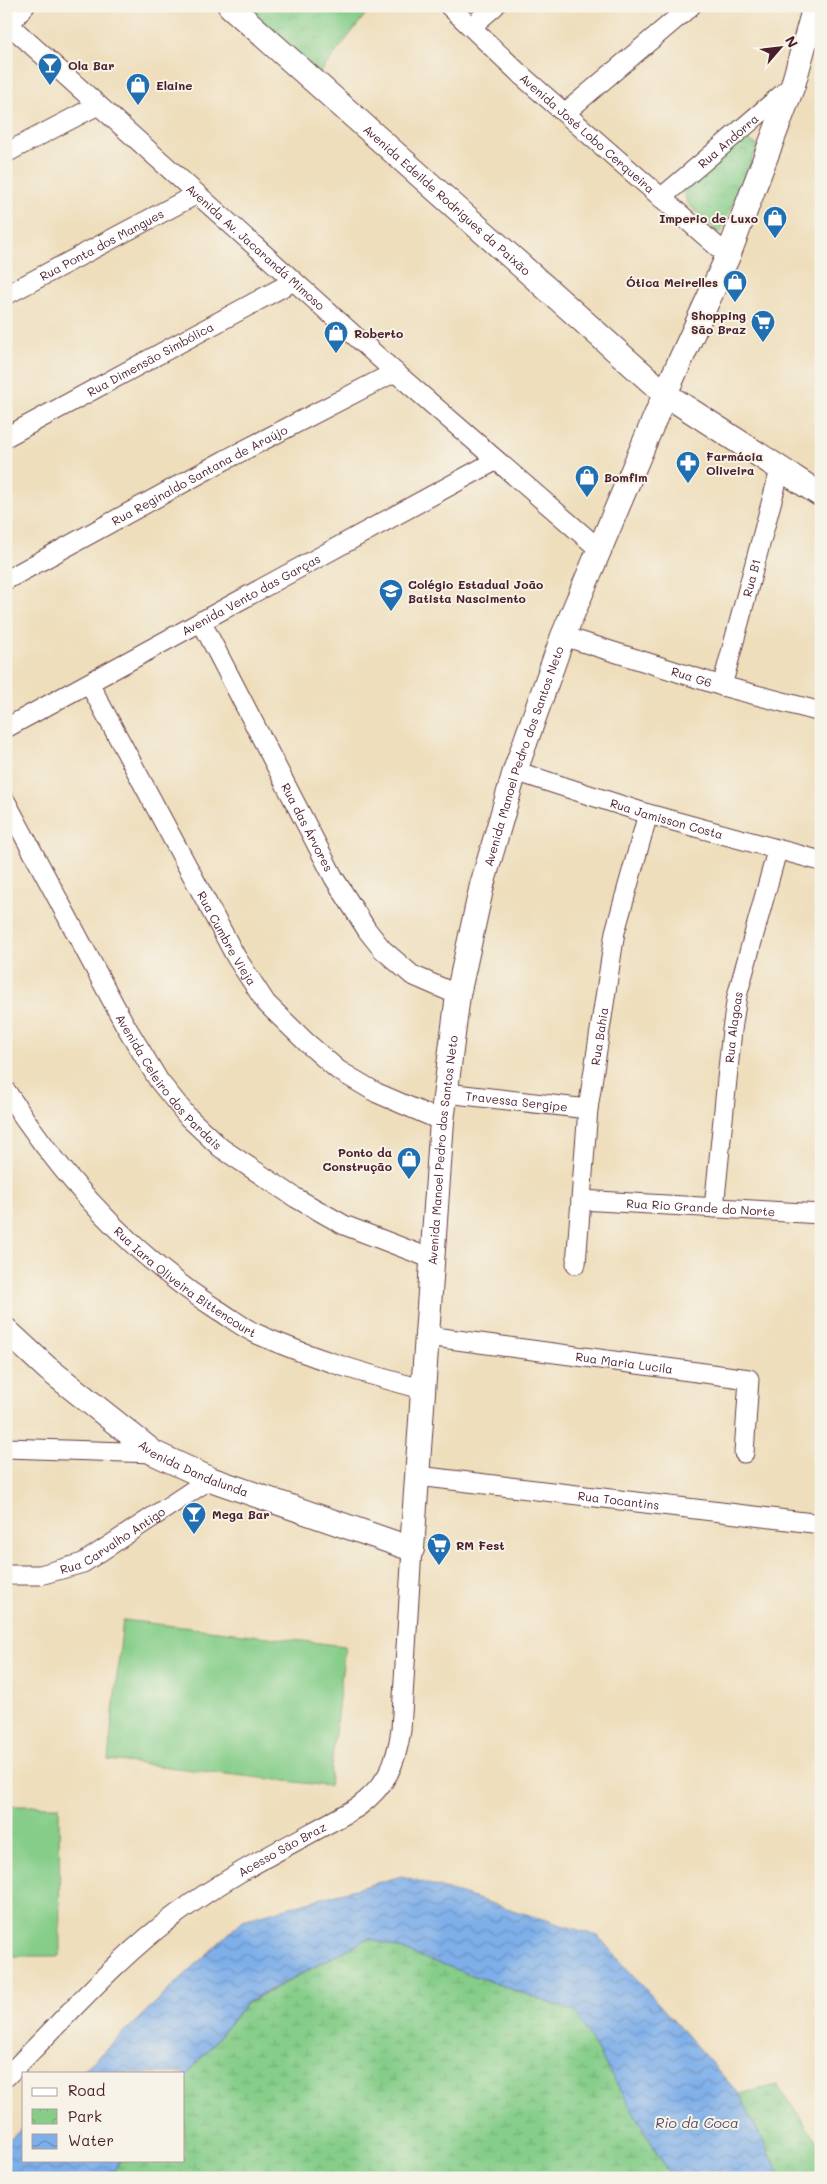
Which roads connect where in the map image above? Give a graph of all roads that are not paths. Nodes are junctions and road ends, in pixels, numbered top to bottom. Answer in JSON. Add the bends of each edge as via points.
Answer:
{"nodes":[{"id":1,"x":25,"y":6,"type":"edge"},
{"id":2,"x":230,"y":6,"type":"edge"},
{"id":3,"x":449,"y":6,"type":"edge"},
{"id":4,"x":496,"y":6,"type":"edge"},
{"id":5,"x":691,"y":6,"type":"edge"},
{"id":6,"x":816,"y":10,"type":"edge"},
{"id":7,"x":8,"y":23,"type":"edge"},
{"id":8,"x":472,"y":26,"type":"junction"},
{"id":9,"x":793,"y":84,"type":"junction"},
{"id":10,"x":98,"y":105,"type":"junction"},
{"id":11,"x":565,"y":113,"type":"junction"},
{"id":12,"x":6,"y":153,"type":"edge"},
{"id":13,"x":197,"y":194,"type":"junction"},
{"id":14,"x":661,"y":198,"type":"junction"},
{"id":15,"x":728,"y":256,"type":"junction"},
{"id":16,"x":294,"y":281,"type":"junction"},
{"id":17,"x":6,"y":295,"type":"edge"},
{"id":18,"x":395,"y":372,"type":"junction"},
{"id":19,"x":665,"y":394,"type":"junction"},
{"id":20,"x":6,"y":437,"type":"edge"},
{"id":21,"x":495,"y":460,"type":"junction"},
{"id":22,"x":780,"y":470,"type":"junction"},
{"id":23,"x":821,"y":495,"type":"edge"},
{"id":24,"x":599,"y":549,"type":"junction"},
{"id":25,"x":6,"y":580,"type":"edge"},
{"id":26,"x":201,"y":621,"type":"junction"},
{"id":27,"x":564,"y":636,"type":"junction"},
{"id":28,"x":89,"y":683,"type":"junction"},
{"id":29,"x":722,"y":686,"type":"junction"},
{"id":30,"x":821,"y":712,"type":"edge"},
{"id":31,"x":6,"y":728,"type":"edge"},
{"id":32,"x":514,"y":771,"type":"junction"},
{"id":33,"x":6,"y":802,"type":"edge"},
{"id":34,"x":648,"y":814,"type":"junction"},
{"id":35,"x":777,"y":851,"type":"junction"},
{"id":36,"x":821,"y":861,"type":"edge"},
{"id":37,"x":458,"y":995,"type":"junction"},
{"id":38,"x":6,"y":1091,"type":"edge"},
{"id":39,"x":446,"y":1093,"type":"junction"},
{"id":40,"x":588,"y":1109,"type":"junction"},
{"id":41,"x":442,"y":1121,"type":"junction"},
{"id":42,"x":581,"y":1200,"type":"junction"},
{"id":43,"x":714,"y":1208,"type":"junction"},
{"id":44,"x":821,"y":1214,"type":"edge"},
{"id":45,"x":432,"y":1259,"type":"junction"},
{"id":46,"x":576,"y":1264,"type":"dead end"},
{"id":47,"x":6,"y":1330,"type":"edge"},
{"id":48,"x":427,"y":1336,"type":"junction"},
{"id":49,"x":422,"y":1389,"type":"junction"},
{"id":50,"x":6,"y":1448,"type":"edge"},
{"id":51,"x":154,"y":1453,"type":"junction"},
{"id":52,"x":744,"y":1453,"type":"dead end"},
{"id":53,"x":418,"y":1476,"type":"junction"},
{"id":54,"x":210,"y":1479,"type":"junction"},
{"id":55,"x":821,"y":1524,"type":"edge"},
{"id":56,"x":412,"y":1549,"type":"junction"},
{"id":57,"x":6,"y":1575,"type":"edge"},
{"id":58,"x":6,"y":2077,"type":"edge"}],
"edges":[{"from":1,"to":7,"type":"street"},
{"from":2,"to":19,"type":"street","name":"Avenida Edeilde Rodrigues da Paixão"},
{"from":3,"to":8,"type":"street","name":"Avenida José Lobo Cerqueira"},
{"from":4,"to":8,"type":"street"},
{"from":5,"to":11,"type":"street"},
{"from":6,"to":9,"type":"street","name":"Avenida Manoel Pedro dos Santos Neto"},
{"from":7,"to":10,"type":"street","name":"Avenida Av. Jacarandá Mimoso"},
{"from":8,"to":11,"type":"street","name":"Avenida José Lobo Cerqueira"},
{"from":9,"to":14,"type":"street","name":"Rua Andorra"},
{"from":9,"to":15,"type":"street","name":"Avenida Manoel Pedro dos Santos Neto"},
{"from":10,"to":12,"type":"street"},
{"from":10,"to":13,"type":"street","name":"Avenida Av. Jacarandá Mimoso"},
{"from":11,"to":14,"type":"street","name":"Avenida José Lobo Cerqueira"},
{"from":13,"to":16,"type":"street","name":"Avenida Av. Jacarandá Mimoso"},
{"from":13,"to":17,"type":"street","name":"Rua Ponta dos Mangues"},
{"from":14,"to":15,"type":"street","name":"Avenida José Lobo Cerqueira"},
{"from":15,"to":19,"type":"street","name":"Avenida Manoel Pedro dos Santos Neto"},
{"from":16,"to":18,"type":"street","name":"Avenida Av. Jacarandá Mimoso"},
{"from":16,"to":20,"type":"street","name":"Rua Dimensão Simbólica"},
{"from":18,"to":21,"type":"street","name":"Avenida Av. Jacarandá Mimoso"},
{"from":18,"to":25,"type":"street","name":"Rua Reginaldo Santana de Araújo","via":[[225,460]]},
{"from":19,"to":22,"type":"street","name":"Avenida Edeilde Rodrigues da Paixão"},
{"from":19,"to":24,"type":"street","name":"Avenida Manoel Pedro dos Santos Neto"},
{"from":21,"to":24,"type":"street","name":"Avenida Av. Jacarandá Mimoso"},
{"from":21,"to":26,"type":"street","name":"Avenida Vento das Garças"},
{"from":22,"to":23,"type":"street","name":"Avenida Edeilde Rodrigues da Paixão"},
{"from":22,"to":29,"type":"street","name":"Rua B1"},
{"from":24,"to":27,"type":"street","name":"Avenida Manoel Pedro dos Santos Neto"},
{"from":26,"to":28,"type":"street","name":"Avenida Vento das Garças"},
{"from":26,"to":37,"type":"street","name":"Rua das Árvores","via":[[334,878],[367,930],[382,949],[412,976]]},
{"from":27,"to":29,"type":"street","name":"Rua G6"},
{"from":27,"to":32,"type":"street","name":"Avenida Manoel Pedro dos Santos Neto"},
{"from":28,"to":31,"type":"street","name":"Avenida Vento das Garças"},
{"from":28,"to":41,"type":"street","name":"Rua Cumbre Vieja","via":[[236,956],[266,1002],[338,1070],[376,1093]]},
{"from":29,"to":30,"type":"street","name":"Rua G6"},
{"from":32,"to":34,"type":"street","name":"Rua Jamisson Costa"},
{"from":32,"to":37,"type":"street","name":"Avenida Manoel Pedro dos Santos Neto","via":[[481,889]]},
{"from":33,"to":45,"type":"street","name":"Avenida Celeiro dos Pardais","via":[[124,1022],[160,1081],[188,1117],[221,1148],[296,1198],[344,1225]]},
{"from":34,"to":35,"type":"street","name":"Rua Jamisson Costa"},
{"from":34,"to":40,"type":"street","name":"Rua Bahia","via":[[615,932]]},
{"from":35,"to":36,"type":"street","name":"Rua Jamisson Costa"},
{"from":35,"to":43,"type":"street","name":"Rua Alagoas","via":[[737,996]]},
{"from":37,"to":39,"type":"street","name":"Avenida Manoel Pedro dos Santos Neto"},
{"from":38,"to":49,"type":"street","name":"Rua Iara Oliveira Bittencourt","via":[[35,1136],[101,1214],[185,1289],[255,1333],[346,1369]]},
{"from":39,"to":40,"type":"street","name":"Travessa Sergipe"},
{"from":39,"to":41,"type":"street","name":"Avenida Manoel Pedro dos Santos Neto"},
{"from":40,"to":42,"type":"street","name":"Rua Bahia"},
{"from":41,"to":45,"type":"street","name":"Avenida Manoel Pedro dos Santos Neto"},
{"from":42,"to":43,"type":"street","name":"Rua Rio Grande do Norte"},
{"from":42,"to":46,"type":"street","name":"Rua Bahia"},
{"from":43,"to":44,"type":"street","name":"Rua Rio Grande do Norte"},
{"from":45,"to":48,"type":"street","name":"Avenida Manoel Pedro dos Santos Neto"},
{"from":47,"to":51,"type":"street","name":"Avenida Dandalunda","via":[[47,1368]]},
{"from":48,"to":49,"type":"street","name":"Avenida Manoel Pedro dos Santos Neto"},
{"from":48,"to":52,"type":"street","name":"Rua Maria Lucila","via":[[749,1379]]},
{"from":49,"to":53,"type":"street","name":"Avenida Manoel Pedro dos Santos Neto"},
{"from":50,"to":51,"type":"street"},
{"from":51,"to":54,"type":"street","name":"Avenida Dandalunda"},
{"from":53,"to":55,"type":"street","name":"Rua Tocantins"},
{"from":53,"to":56,"type":"street","name":"Avenida Manoel Pedro dos Santos Neto"},
{"from":54,"to":56,"type":"street","name":"Avenida Dandalunda"},
{"from":54,"to":57,"type":"street","name":"Rua Carvalho Antigo","via":[[83,1564],[40,1575]]},
{"from":56,"to":58,"type":"street","name":"Acesso São Braz","via":[[402,1730],[389,1776],[358,1808],[220,1885],[166,1922],[125,1958]]}]}
